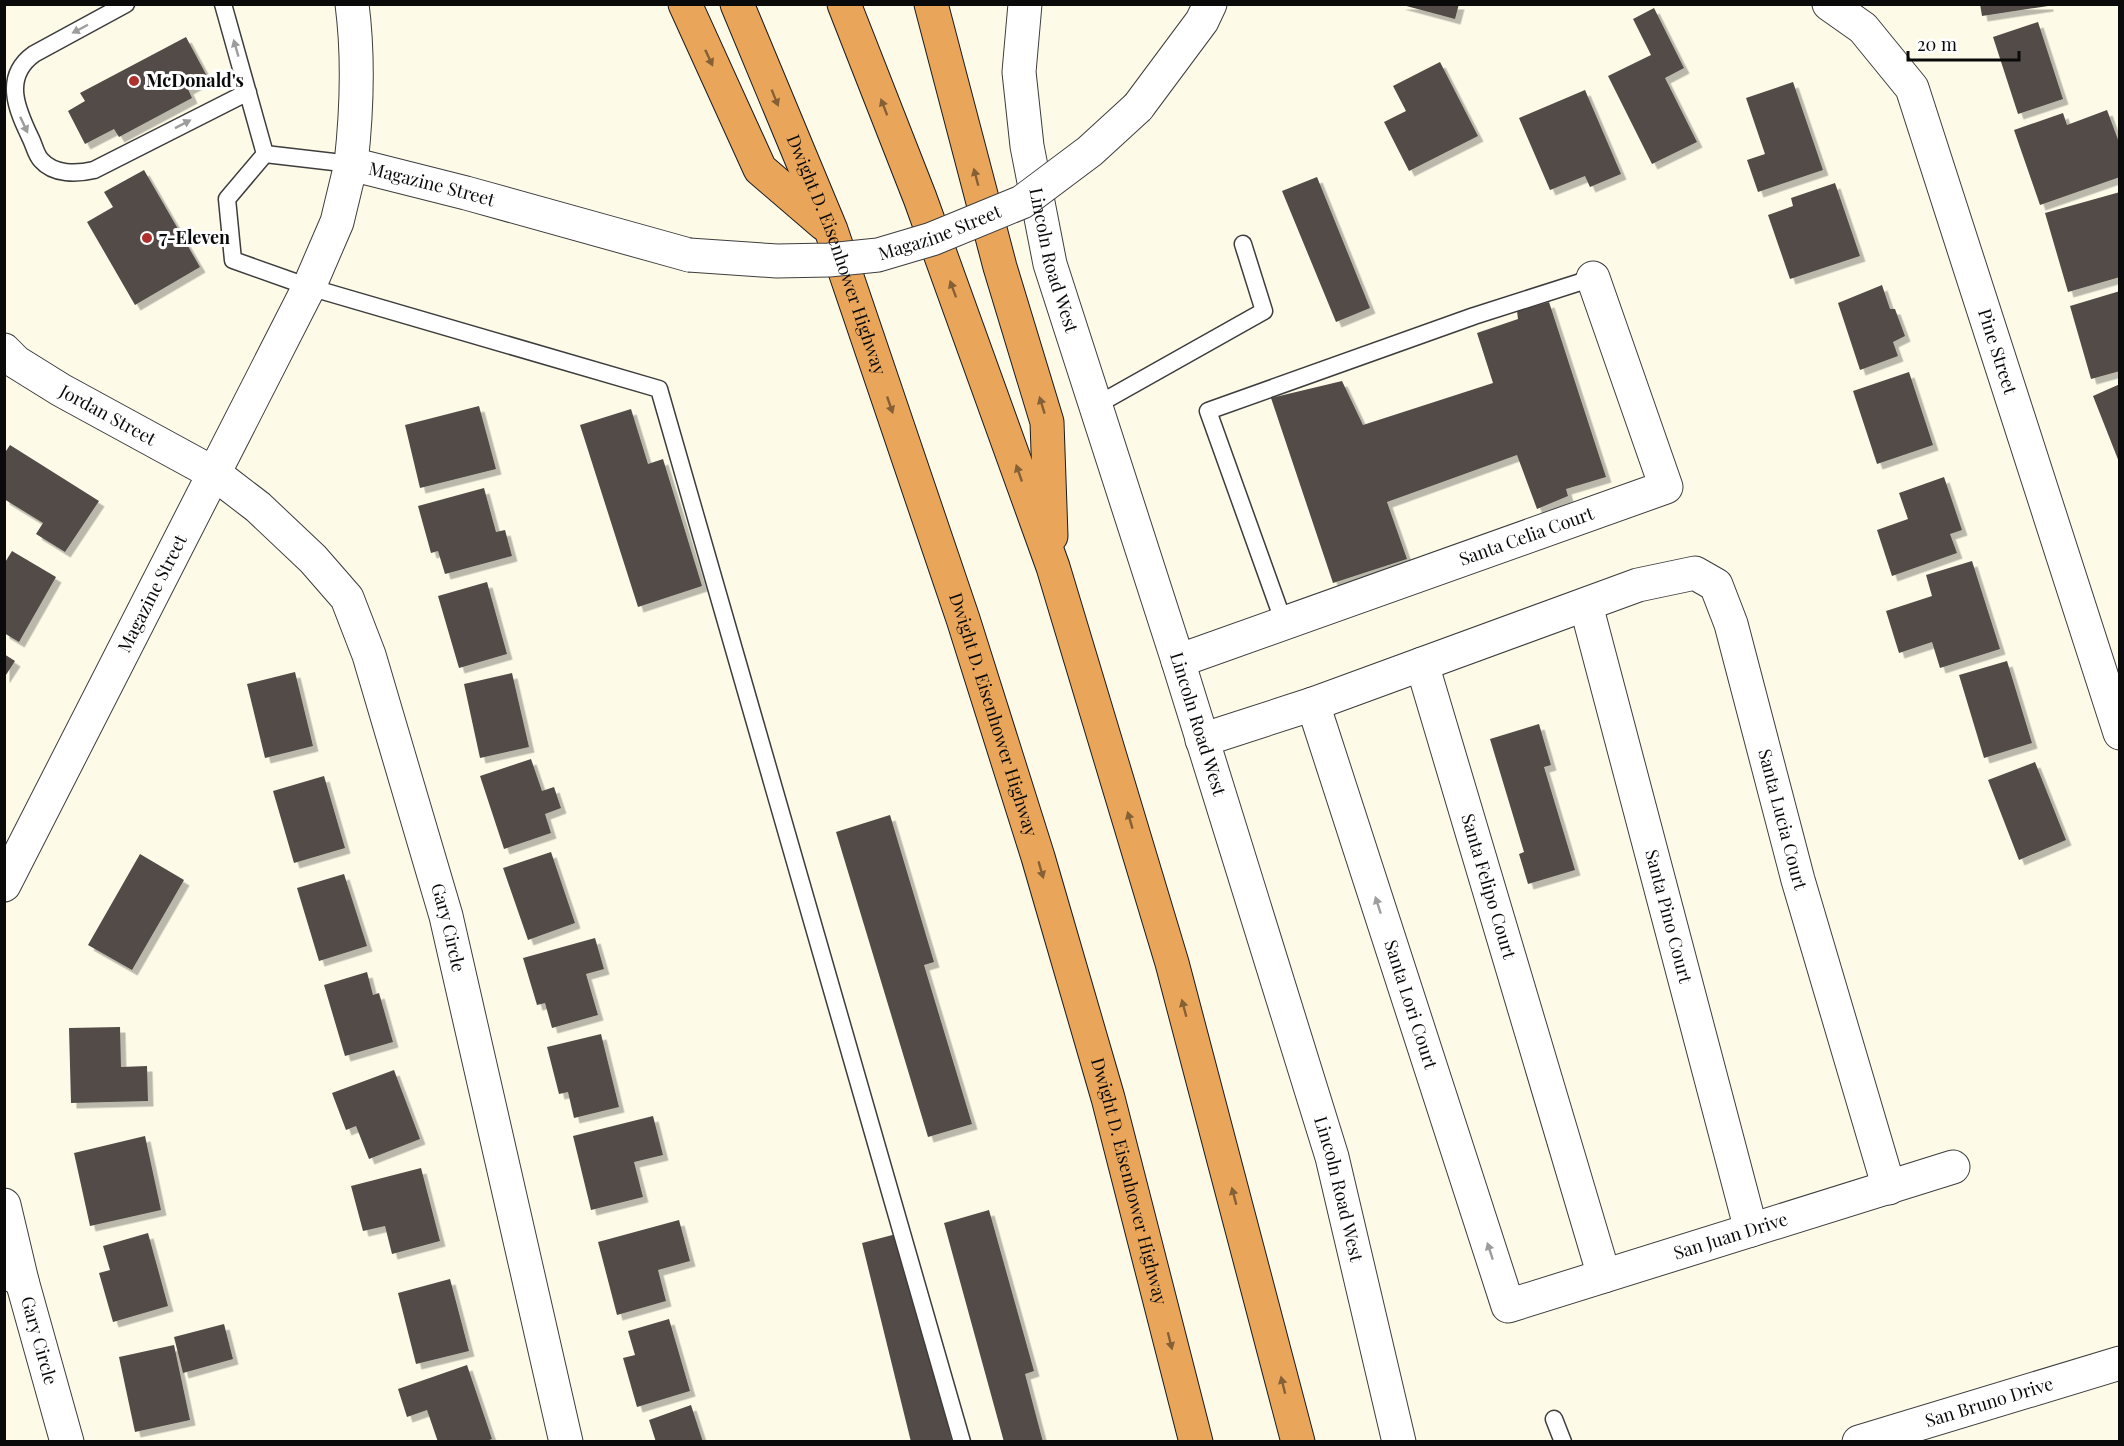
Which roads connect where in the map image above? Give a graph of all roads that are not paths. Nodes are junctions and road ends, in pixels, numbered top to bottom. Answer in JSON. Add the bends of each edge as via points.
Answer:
{"nodes":[{"id":1,"x":126,"y":4,"type":"edge"},
{"id":2,"x":223,"y":4,"type":"edge"},
{"id":3,"x":352,"y":4,"type":"edge"},
{"id":4,"x":685,"y":4,"type":"edge"},
{"id":5,"x":737,"y":4,"type":"edge"},
{"id":6,"x":844,"y":4,"type":"edge"},
{"id":7,"x":931,"y":4,"type":"edge"},
{"id":8,"x":1025,"y":4,"type":"edge"},
{"id":9,"x":1210,"y":4,"type":"edge"},
{"id":10,"x":1829,"y":4,"type":"edge"},
{"id":11,"x":248,"y":92,"type":"junction"},
{"id":12,"x":265,"y":154,"type":"junction"},
{"id":13,"x":351,"y":164,"type":"junction"},
{"id":14,"x":831,"y":230,"type":"junction"},
{"id":15,"x":1243,"y":244,"type":"dead end"},
{"id":16,"x":1593,"y":278,"type":"joint"},
{"id":17,"x":309,"y":287,"type":"junction"},
{"id":18,"x":4,"y":350,"type":"edge"},
{"id":19,"x":1095,"y":406,"type":"junction"},
{"id":20,"x":215,"y":474,"type":"junction"},
{"id":21,"x":1053,"y":567,"type":"junction"},
{"id":22,"x":1586,"y":605,"type":"junction"},
{"id":23,"x":1284,"y":623,"type":"junction"},
{"id":24,"x":1178,"y":661,"type":"junction"},
{"id":25,"x":1422,"y":664,"type":"junction"},
{"id":26,"x":1313,"y":704,"type":"junction"},
{"id":27,"x":2118,"y":732,"type":"edge"},
{"id":28,"x":1202,"y":740,"type":"junction"},
{"id":29,"x":4,"y":885,"type":"edge"},
{"id":30,"x":1953,"y":1167,"type":"dead end"},
{"id":31,"x":1889,"y":1188,"type":"junction"},
{"id":32,"x":4,"y":1205,"type":"edge"},
{"id":33,"x":1751,"y":1230,"type":"junction"},
{"id":34,"x":13,"y":1275,"type":"edge"},
{"id":35,"x":1604,"y":1276,"type":"junction"},
{"id":36,"x":1508,"y":1306,"type":"joint"},
{"id":37,"x":2120,"y":1363,"type":"edge"},
{"id":38,"x":1554,"y":1419,"type":"dead end"},
{"id":39,"x":67,"y":1442,"type":"edge"},
{"id":40,"x":566,"y":1442,"type":"edge"},
{"id":41,"x":962,"y":1442,"type":"edge"},
{"id":42,"x":1196,"y":1442,"type":"edge"},
{"id":43,"x":1298,"y":1442,"type":"edge"},
{"id":44,"x":1399,"y":1442,"type":"edge"},
{"id":45,"x":1563,"y":1442,"type":"edge"},
{"id":46,"x":1859,"y":1442,"type":"edge"}],
"edges":[{"from":1,"to":11,"type":"lane","one_way":true,"via":[[34,54],[22,66],[14,95],[17,110],[41,160],[58,170],[77,174],[94,170]]},
{"from":11,"to":2,"type":"lane","one_way":true},
{"from":3,"to":13,"type":"street","via":[[357,111]]},
{"from":4,"to":14,"type":"highway","one_way":true,"via":[[760,169]]},
{"from":5,"to":14,"type":"highway","name":"Dwight D. Eisenhower Highway","one_way":true},
{"from":21,"to":6,"type":"highway","one_way":true,"via":[[920,198]]},
{"from":21,"to":7,"type":"highway","one_way":true,"via":[[1047,422],[1000,267]]},
{"from":8,"to":19,"type":"street","name":"Lincoln Road West","via":[[1019,72],[1027,146],[1050,264]]},
{"from":9,"to":13,"type":"street","name":"Magazine Street","bridge":true,"via":[[1202,21],[1138,107],[1090,151],[1022,202],[932,239],[878,255],[777,261],[689,255]]},
{"from":10,"to":27,"type":"street","name":"Pine Street","via":[[1863,28],[1912,88]]},
{"from":11,"to":12,"type":"lane"},
{"from":12,"to":13,"type":"lane"},
{"from":12,"to":17,"type":"lane","via":[[227,199],[232,260]]},
{"from":13,"to":17,"type":"street","name":"Magazine Street","via":[[337,222]]},
{"from":14,"to":42,"type":"highway","name":"Dwight D. Eisenhower Highway","one_way":true,"via":[[963,619],[1038,857],[1108,1098]]},
{"from":15,"to":19,"type":"lane","via":[[1263,311]]},
{"from":16,"to":23,"type":"street","name":"Santa Celia Court","via":[[1666,487]]},
{"from":16,"to":23,"type":"lane","via":[[1208,411]]},
{"from":17,"to":20,"type":"street","name":"Magazine Street"},
{"from":17,"to":41,"type":"lane","via":[[659,389]]},
{"from":18,"to":20,"type":"street","name":"Jordan Street","via":[[61,390]]},
{"from":19,"to":24,"type":"street","name":"Lincoln Road West"},
{"from":20,"to":29,"type":"street","name":"Magazine Street"},
{"from":20,"to":40,"type":"street","name":"Gary Circle","via":[[313,558],[347,598],[369,655],[446,916]]},
{"from":43,"to":21,"type":"highway","one_way":true,"via":[[1172,963]]},
{"from":22,"to":25,"type":"street"},
{"from":22,"to":31,"type":"street","name":"Santa Lucia Court","via":[[1638,585],[1695,573],[1716,585],[1731,624],[1798,880]]},
{"from":22,"to":33,"type":"street","name":"Santa Pino Court"},
{"from":23,"to":24,"type":"street","name":"Santa Celia Court"},
{"from":24,"to":28,"type":"street","name":"Lincoln Road West"},
{"from":25,"to":26,"type":"street"},
{"from":25,"to":35,"type":"street","name":"Santa Felipo Court"},
{"from":26,"to":28,"type":"street"},
{"from":36,"to":26,"type":"street","name":"Santa Lori Court","one_way":true},
{"from":28,"to":44,"type":"street","name":"Lincoln Road West","via":[[1332,1157]]},
{"from":30,"to":31,"type":"street","name":"San Juan Drive"},
{"from":31,"to":33,"type":"street","name":"San Juan Drive"},
{"from":32,"to":34,"type":"street","name":"Gary Circle"},
{"from":33,"to":35,"type":"street","name":"San Juan Drive"},
{"from":34,"to":39,"type":"street","name":"Gary Circle"},
{"from":35,"to":36,"type":"street","name":"San Juan Drive"},
{"from":37,"to":46,"type":"street","name":"San Bruno Drive"},
{"from":38,"to":45,"type":"lane"}]}
